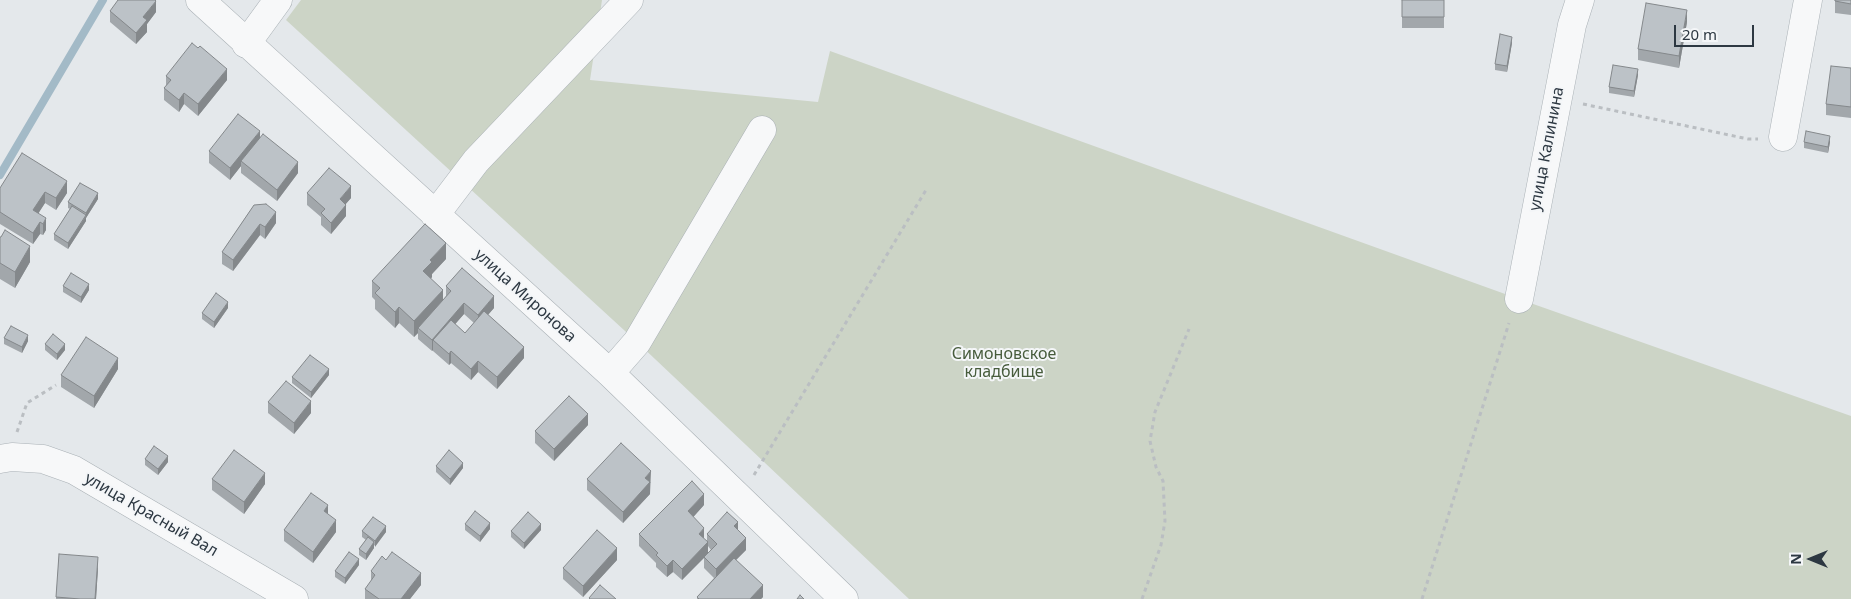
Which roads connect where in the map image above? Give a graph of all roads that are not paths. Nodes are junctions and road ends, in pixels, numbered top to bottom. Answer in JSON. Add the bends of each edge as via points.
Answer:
{"nodes":[{"id":1,"x":200,"y":0,"type":"edge"},
{"id":2,"x":278,"y":0,"type":"edge"},
{"id":3,"x":629,"y":0,"type":"edge"},
{"id":4,"x":1580,"y":0,"type":"edge"},
{"id":5,"x":1808,"y":0,"type":"edge"},
{"id":6,"x":246,"y":44,"type":"junction"},
{"id":7,"x":762,"y":130,"type":"dead end"},
{"id":8,"x":1783,"y":138,"type":"road end"},
{"id":9,"x":435,"y":215,"type":"junction"},
{"id":10,"x":1518,"y":299,"type":"road end"},
{"id":11,"x":610,"y":373,"type":"junction"},
{"id":12,"x":6,"y":458,"type":"edge"},
{"id":13,"x":294,"y":599,"type":"edge"},
{"id":14,"x":844,"y":599,"type":"edge"}],
"edges":[{"from":1,"to":6,"type":"street","name":"улица Миронова"},
{"from":2,"to":6,"type":"street"},
{"from":3,"to":9,"type":"street","via":[[476,161]]},
{"from":4,"to":10,"type":"street","name":"улица Калинина","via":[[1572,25]]},
{"from":5,"to":8,"type":"street"},
{"from":6,"to":9,"type":"street","name":"улица Миронова"},
{"from":7,"to":11,"type":"street","via":[[637,342]]},
{"from":9,"to":11,"type":"street","name":"улица Миронова"},
{"from":11,"to":14,"type":"street","name":"улица Миронова"},
{"from":12,"to":13,"type":"street","name":"улица Красный Вал","via":[[43,459],[74,470]]}]}
